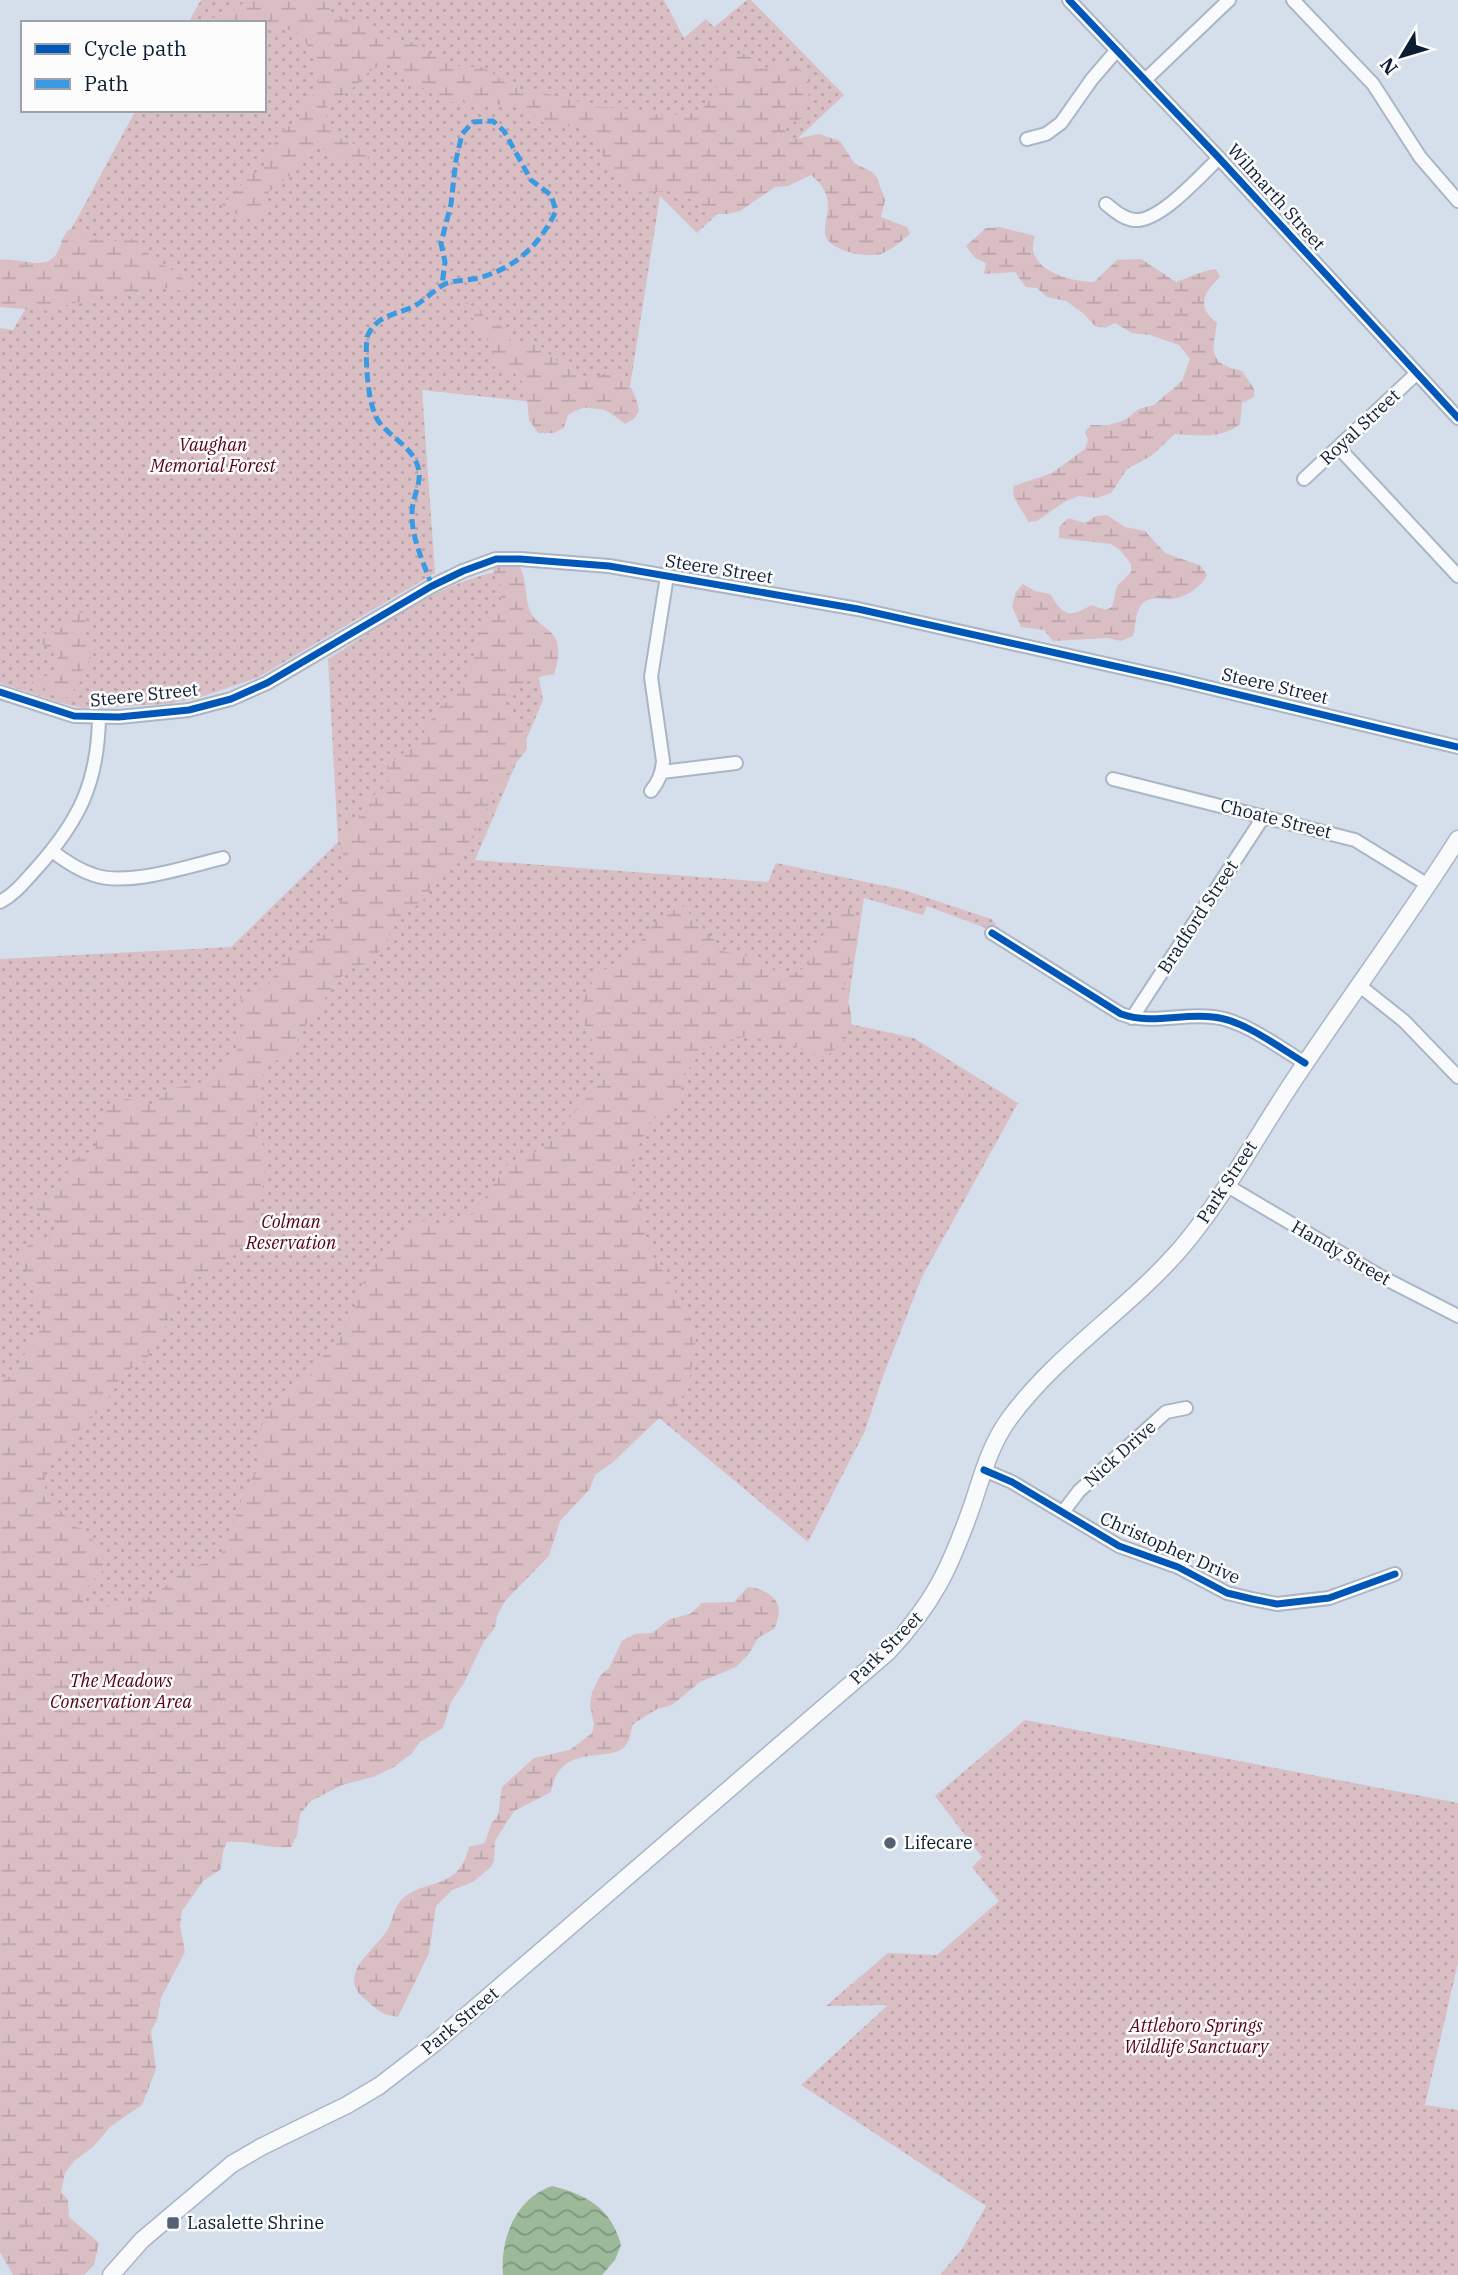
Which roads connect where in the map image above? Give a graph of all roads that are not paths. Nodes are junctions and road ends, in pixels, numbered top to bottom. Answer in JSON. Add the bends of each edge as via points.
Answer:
{"nodes":[{"id":1,"x":1069,"y":0,"type":"edge"},
{"id":2,"x":1228,"y":0,"type":"edge"},
{"id":3,"x":1293,"y":0,"type":"edge"},
{"id":4,"x":1117,"y":50,"type":"junction"},
{"id":5,"x":1145,"y":80,"type":"junction"},
{"id":6,"x":1027,"y":139,"type":"dead end"},
{"id":7,"x":1219,"y":158,"type":"junction"},
{"id":8,"x":1458,"y":201,"type":"edge"},
{"id":9,"x":1106,"y":204,"type":"dead end"},
{"id":10,"x":1416,"y":374,"type":"junction"},
{"id":11,"x":1458,"y":418,"type":"edge"},
{"id":12,"x":1338,"y":447,"type":"junction"},
{"id":13,"x":1304,"y":479,"type":"dead end"},
{"id":14,"x":667,"y":576,"type":"junction"},
{"id":15,"x":1458,"y":576,"type":"edge"},
{"id":16,"x":0,"y":692,"type":"edge"},
{"id":17,"x":99,"y":717,"type":"junction"},
{"id":18,"x":1458,"y":747,"type":"edge"},
{"id":19,"x":736,"y":763,"type":"dead end"},
{"id":20,"x":662,"y":772,"type":"junction"},
{"id":21,"x":1112,"y":779,"type":"dead end"},
{"id":22,"x":651,"y":791,"type":"dead end"},
{"id":23,"x":1264,"y":816,"type":"junction"},
{"id":24,"x":1458,"y":839,"type":"edge"},
{"id":25,"x":52,"y":851,"type":"junction"},
{"id":26,"x":223,"y":858,"type":"dead end"},
{"id":27,"x":1428,"y":885,"type":"junction"},
{"id":28,"x":0,"y":902,"type":"edge"},
{"id":29,"x":992,"y":933,"type":"dead end"},
{"id":30,"x":1360,"y":986,"type":"junction"},
{"id":31,"x":1132,"y":1018,"type":"junction"},
{"id":32,"x":1305,"y":1063,"type":"junction"},
{"id":33,"x":1458,"y":1077,"type":"edge"},
{"id":34,"x":1226,"y":1185,"type":"junction"},
{"id":35,"x":1458,"y":1316,"type":"edge"},
{"id":36,"x":1186,"y":1408,"type":"dead end"},
{"id":37,"x":984,"y":1470,"type":"junction"},
{"id":38,"x":1063,"y":1512,"type":"junction"},
{"id":39,"x":1395,"y":1574,"type":"dead end"},
{"id":40,"x":111,"y":2275,"type":"edge"}],
"edges":[{"from":1,"to":4,"type":"street","name":"Wilmarth Street"},
{"from":2,"to":5,"type":"street"},
{"from":3,"to":8,"type":"street","via":[[1373,84],[1420,157]]},
{"from":4,"to":5,"type":"street","name":"Wilmarth Street"},
{"from":4,"to":6,"type":"street","via":[[1061,123],[1046,134]]},
{"from":5,"to":7,"type":"street","name":"Wilmarth Street"},
{"from":7,"to":9,"type":"street","via":[[1149,218],[1124,218]]},
{"from":7,"to":10,"type":"street","name":"Wilmarth Street"},
{"from":10,"to":11,"type":"street","name":"Wilmarth Street"},
{"from":10,"to":12,"type":"street","name":"Royal Street"},
{"from":12,"to":13,"type":"street","name":"Royal Street"},
{"from":12,"to":15,"type":"street"},
{"from":14,"to":17,"type":"street","name":"Steere Street","via":[[556,560],[496,559],[432,586],[231,699],[189,710]]},
{"from":14,"to":18,"type":"street","name":"Steere Street","via":[[958,630]]},
{"from":14,"to":20,"type":"street","via":[[651,677]]},
{"from":16,"to":17,"type":"street","name":"Steere Street","via":[[74,716]]},
{"from":17,"to":25,"type":"street","via":[[99,741],[86,798]]},
{"from":19,"to":20,"type":"street"},
{"from":20,"to":22,"type":"street"},
{"from":21,"to":23,"type":"street","name":"Choate Street"},
{"from":23,"to":27,"type":"street","name":"Choate Street","via":[[1355,840]]},
{"from":23,"to":31,"type":"street","name":"Bradford Street"},
{"from":24,"to":27,"type":"main road","name":"Park Street"},
{"from":25,"to":26,"type":"street","via":[[95,876],[117,880]]},
{"from":25,"to":28,"type":"street"},
{"from":27,"to":30,"type":"main road","name":"Park Street"},
{"from":29,"to":31,"type":"street","via":[[1110,1009]]},
{"from":30,"to":32,"type":"main road","name":"Park Street"},
{"from":30,"to":33,"type":"street","via":[[1404,1021]]},
{"from":31,"to":32,"type":"street","via":[[1225,1018]]},
{"from":32,"to":34,"type":"main road","name":"Park Street"},
{"from":34,"to":35,"type":"street","name":"Handy Street","via":[[1378,1275]]},
{"from":34,"to":37,"type":"main road","name":"Park Street","via":[[1157,1275],[1023,1399]]},
{"from":36,"to":38,"type":"street","name":"Nick Drive","via":[[1166,1412],[1079,1491]]},
{"from":37,"to":38,"type":"street","name":"Christopher Drive"},
{"from":37,"to":40,"type":"main road","name":"Park Street","via":[[946,1574],[913,1626],[888,1651],[401,2070],[347,2105],[232,2164],[142,2239]]},
{"from":38,"to":39,"type":"street","name":"Christopher Drive","via":[[1119,1546],[1252,1600],[1277,1604],[1329,1598]]}]}
